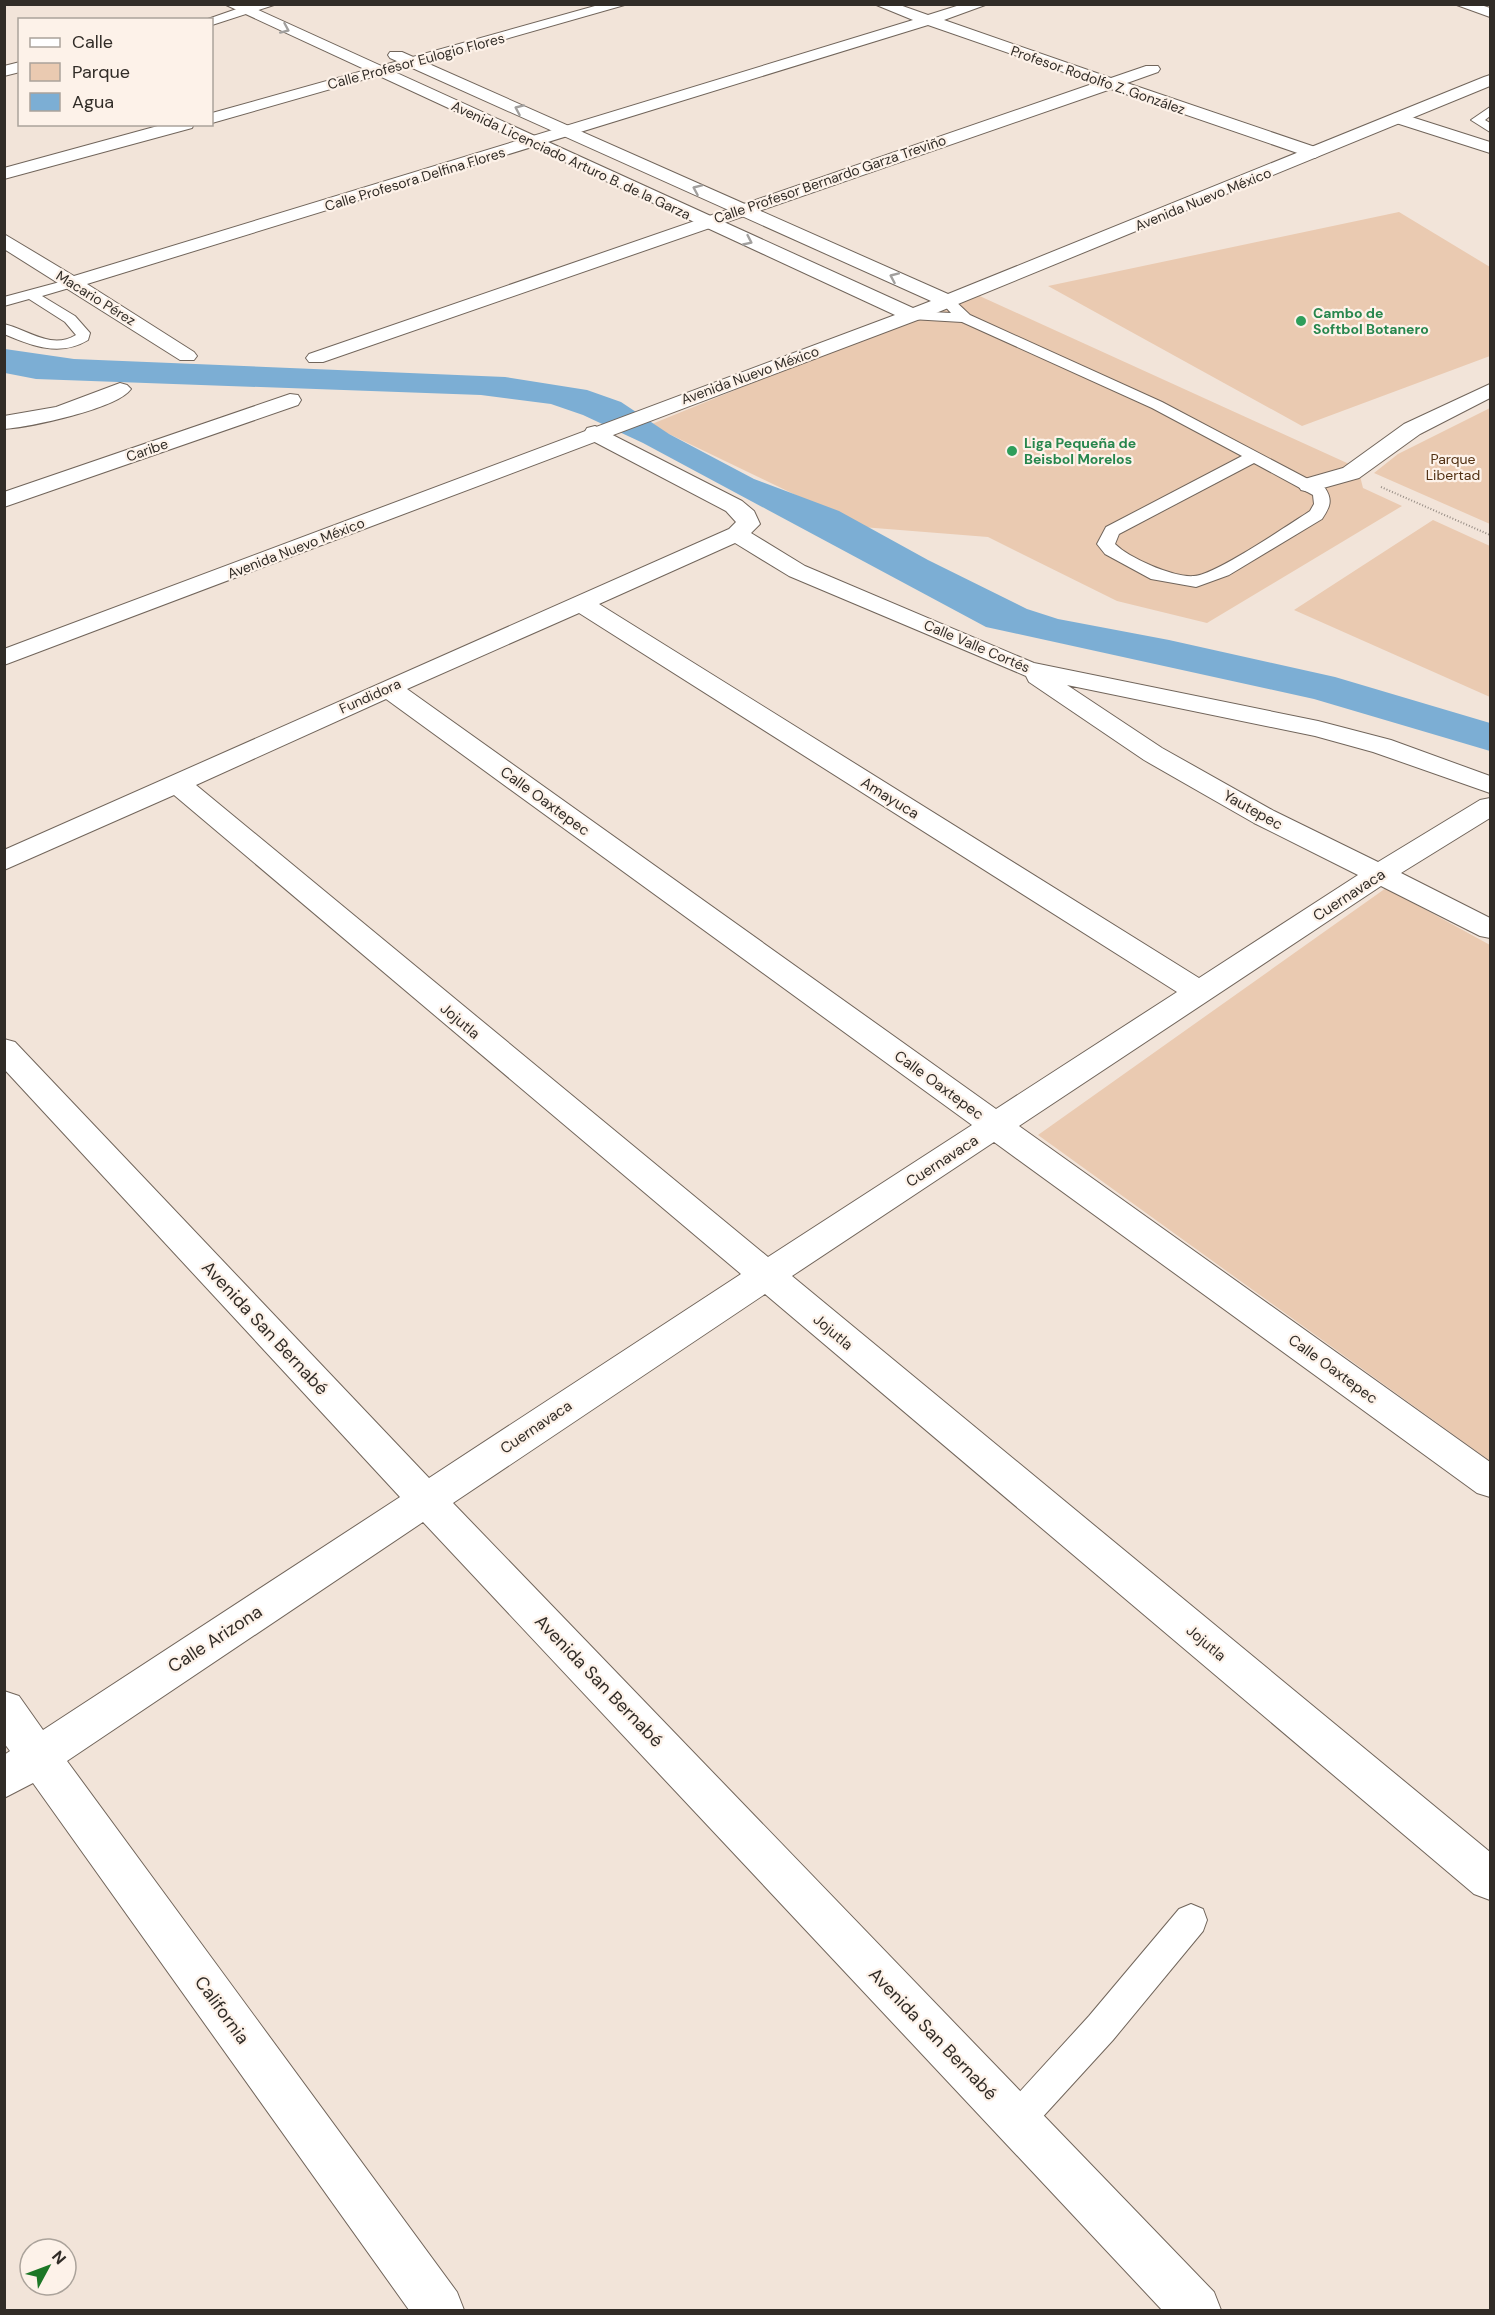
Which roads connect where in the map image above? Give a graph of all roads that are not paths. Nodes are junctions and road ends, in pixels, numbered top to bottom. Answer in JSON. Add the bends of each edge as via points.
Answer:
{"nodes":[{"id":1,"x":270,"y":4,"type":"edge"},
{"id":2,"x":621,"y":4,"type":"edge"},
{"id":3,"x":881,"y":4,"type":"edge"},
{"id":4,"x":981,"y":4,"type":"edge"},
{"id":5,"x":1461,"y":4,"type":"edge"},
{"id":6,"x":239,"y":8,"type":"edge"},
{"id":7,"x":1491,"y":13,"type":"edge"},
{"id":8,"x":213,"y":20,"type":"edge"},
{"id":9,"x":928,"y":21,"type":"junction"},
{"id":10,"x":380,"y":48,"type":"dead end"},
{"id":11,"x":413,"y":62,"type":"junction"},
{"id":12,"x":1152,"y":69,"type":"dead end"},
{"id":13,"x":380,"y":72,"type":"junction"},
{"id":14,"x":1489,"y":82,"type":"edge"},
{"id":15,"x":1107,"y":84,"type":"junction"},
{"id":16,"x":1491,"y":111,"type":"edge"},
{"id":17,"x":213,"y":117,"type":"edge"},
{"id":18,"x":1399,"y":118,"type":"junction"},
{"id":19,"x":179,"y":126,"type":"edge"},
{"id":20,"x":1491,"y":128,"type":"edge"},
{"id":21,"x":571,"y":132,"type":"junction"},
{"id":22,"x":534,"y":143,"type":"junction"},
{"id":23,"x":1491,"y":148,"type":"edge"},
{"id":24,"x":1315,"y":153,"type":"junction"},
{"id":25,"x":4,"y":174,"type":"edge"},
{"id":26,"x":743,"y":209,"type":"junction"},
{"id":27,"x":707,"y":222,"type":"junction"},
{"id":28,"x":4,"y":240,"type":"edge"},
{"id":29,"x":71,"y":283,"type":"junction"},
{"id":30,"x":30,"y":294,"type":"junction"},
{"id":31,"x":947,"y":301,"type":"junction"},
{"id":32,"x":4,"y":302,"type":"edge"},
{"id":33,"x":911,"y":315,"type":"junction"},
{"id":34,"x":965,"y":318,"type":"junction"},
{"id":35,"x":4,"y":328,"type":"edge"},
{"id":36,"x":187,"y":356,"type":"dead end"},
{"id":37,"x":316,"y":358,"type":"dead end"},
{"id":38,"x":120,"y":389,"type":"dead end"},
{"id":39,"x":1491,"y":390,"type":"edge"},
{"id":40,"x":290,"y":400,"type":"dead end"},
{"id":41,"x":4,"y":423,"type":"edge"},
{"id":42,"x":599,"y":432,"type":"junction"},
{"id":43,"x":1254,"y":456,"type":"junction"},
{"id":44,"x":1309,"y":485,"type":"junction"},
{"id":45,"x":4,"y":500,"type":"edge"},
{"id":46,"x":737,"y":534,"type":"junction"},
{"id":47,"x":580,"y":603,"type":"junction"},
{"id":48,"x":4,"y":658,"type":"edge"},
{"id":49,"x":1027,"y":669,"type":"junction"},
{"id":50,"x":388,"y":687,"type":"junction"},
{"id":51,"x":177,"y":783,"type":"junction"},
{"id":52,"x":1491,"y":785,"type":"edge"},
{"id":53,"x":1491,"y":806,"type":"edge"},
{"id":54,"x":4,"y":861,"type":"edge"},
{"id":55,"x":1378,"y":875,"type":"junction"},
{"id":56,"x":1491,"y":928,"type":"edge"},
{"id":57,"x":1200,"y":993,"type":"junction"},
{"id":58,"x":4,"y":1049,"type":"edge"},
{"id":59,"x":996,"y":1126,"type":"junction"},
{"id":60,"x":765,"y":1276,"type":"junction"},
{"id":61,"x":1491,"y":1482,"type":"edge"},
{"id":62,"x":426,"y":1500,"type":"junction"},
{"id":63,"x":4,"y":1708,"type":"edge"},
{"id":64,"x":22,"y":1768,"type":"edge"},
{"id":65,"x":1491,"y":1879,"type":"edge"},
{"id":66,"x":1191,"y":1920,"type":"dead end"},
{"id":67,"x":1016,"y":2121,"type":"junction"},
{"id":68,"x":439,"y":2310,"type":"edge"},
{"id":69,"x":1196,"y":2310,"type":"edge"}],
"edges":[{"from":1,"to":6,"type":"street"},
{"from":2,"to":11,"type":"street","name":"Calle Profesor Eulogio Flores"},
{"from":3,"to":9,"type":"street","name":"Profesor Rodolfo Z. González"},
{"from":4,"to":9,"type":"street","name":"Calle Profesora Delfina Flores"},
{"from":5,"to":7,"type":"street"},
{"from":6,"to":8,"type":"street"},
{"from":6,"to":13,"type":"street","name":"Avenida Licenciado Arturo B. de la Garza","one_way":true},
{"from":9,"to":15,"type":"street","name":"Profesor Rodolfo Z. González"},
{"from":9,"to":21,"type":"street","name":"Calle Profesora Delfina Flores"},
{"from":10,"to":11,"type":"street","name":"Avenida Licenciado Arturo B. de la Garza"},
{"from":11,"to":13,"type":"street","name":"Calle Profesor Eulogio Flores"},
{"from":21,"to":11,"type":"street","name":"Avenida Licenciado Arturo B. de la Garza","one_way":true},
{"from":12,"to":15,"type":"street","name":"Calle Profesor Bernardo Garza Treviño"},
{"from":13,"to":17,"type":"street","name":"Calle Profesor Eulogio Flores"},
{"from":13,"to":22,"type":"street","name":"Avenida Licenciado Arturo B. de la Garza"},
{"from":14,"to":18,"type":"street","name":"Avenida Nuevo México"},
{"from":15,"to":24,"type":"street","name":"Profesor Rodolfo Z. González"},
{"from":15,"to":26,"type":"street","name":"Calle Profesor Bernardo Garza Treviño"},
{"from":16,"to":20,"type":"lane","via":[[1477,120]]},
{"from":18,"to":23,"type":"street"},
{"from":18,"to":24,"type":"street","name":"Avenida Nuevo México"},
{"from":19,"to":25,"type":"street"},
{"from":21,"to":22,"type":"street","name":"Calle Profesora Delfina Flores"},
{"from":26,"to":21,"type":"street","name":"Avenida Licenciado Arturo B. de la Garza","one_way":true},
{"from":22,"to":27,"type":"street","name":"Avenida Licenciado Arturo B. de la Garza"},
{"from":22,"to":29,"type":"street","name":"Calle Profesora Delfina Flores"},
{"from":24,"to":31,"type":"street","name":"Avenida Nuevo México"},
{"from":26,"to":27,"type":"street","name":"Calle Profesor Bernardo Garza Treviño"},
{"from":31,"to":26,"type":"street","name":"Avenida Licenciado Arturo B. de la Garza","one_way":true},
{"from":27,"to":33,"type":"street","name":"Avenida Licenciado Arturo B. de la Garza","one_way":true},
{"from":27,"to":37,"type":"street","name":"Calle Profesor Bernardo Garza Treviño"},
{"from":28,"to":29,"type":"street","name":"Macario Pérez"},
{"from":29,"to":30,"type":"lane","name":"Calle Profesora Delfina Flores"},
{"from":29,"to":36,"type":"street","name":"Macario Pérez"},
{"from":30,"to":32,"type":"lane","name":"Calle Profesora Delfina Flores"},
{"from":30,"to":35,"type":"lane","via":[[78,326],[83,337],[67,345],[47,345]]},
{"from":31,"to":33,"type":"street","name":"Avenida Nuevo México"},
{"from":31,"to":34,"type":"lane"},
{"from":33,"to":34,"type":"lane"},
{"from":33,"to":42,"type":"street","name":"Avenida Nuevo México"},
{"from":34,"to":43,"type":"lane","via":[[1157,405]]},
{"from":38,"to":41,"type":"street","via":[[70,410]]},
{"from":39,"to":44,"type":"street","via":[[1412,429],[1351,473]]},
{"from":40,"to":45,"type":"street","name":"Caribe"},
{"from":42,"to":46,"type":"street","via":[[742,512],[748,524]]},
{"from":42,"to":48,"type":"street","name":"Avenida Nuevo México"},
{"from":43,"to":44,"type":"lane"},
{"from":43,"to":44,"type":"lane","via":[[1112,531],[1106,544],[1157,575],[1196,582],[1223,571],[1316,515],[1322,507],[1322,496]]},
{"from":46,"to":47,"type":"street","name":"Fundidora"},
{"from":46,"to":49,"type":"street","name":"Calle Valle Cortés","via":[[797,571]]},
{"from":47,"to":50,"type":"street","name":"Fundidora"},
{"from":47,"to":57,"type":"street","name":"Amayuca"},
{"from":49,"to":52,"type":"street","name":"Calle Valle Cortés","via":[[1318,729],[1382,746]]},
{"from":49,"to":55,"type":"street","name":"Yautepec","via":[[1153,754]]},
{"from":50,"to":51,"type":"street","name":"Fundidora"},
{"from":50,"to":59,"type":"street","name":"Calle Oaxtepec"},
{"from":51,"to":54,"type":"street","name":"Fundidora"},
{"from":51,"to":60,"type":"street","name":"Jojutla"},
{"from":53,"to":55,"type":"street","name":"Cuernavaca"},
{"from":55,"to":56,"type":"street","name":"Yautepec"},
{"from":55,"to":57,"type":"street","name":"Cuernavaca"},
{"from":57,"to":59,"type":"street","name":"Cuernavaca"},
{"from":58,"to":62,"type":"street","name":"Avenida San Bernabé"},
{"from":59,"to":60,"type":"street","name":"Cuernavaca"},
{"from":59,"to":61,"type":"street","name":"Calle Oaxtepec"},
{"from":60,"to":62,"type":"street","name":"Cuernavaca"},
{"from":60,"to":65,"type":"street","name":"Jojutla"},
{"from":62,"to":64,"type":"street","name":"Calle Arizona"},
{"from":62,"to":67,"type":"street","name":"Avenida San Bernabé"},
{"from":63,"to":64,"type":"street","name":"California"},
{"from":64,"to":68,"type":"street","name":"California"},
{"from":66,"to":67,"type":"lane","via":[[1101,2028]]},
{"from":67,"to":69,"type":"street","name":"Avenida San Bernabé"}]}
